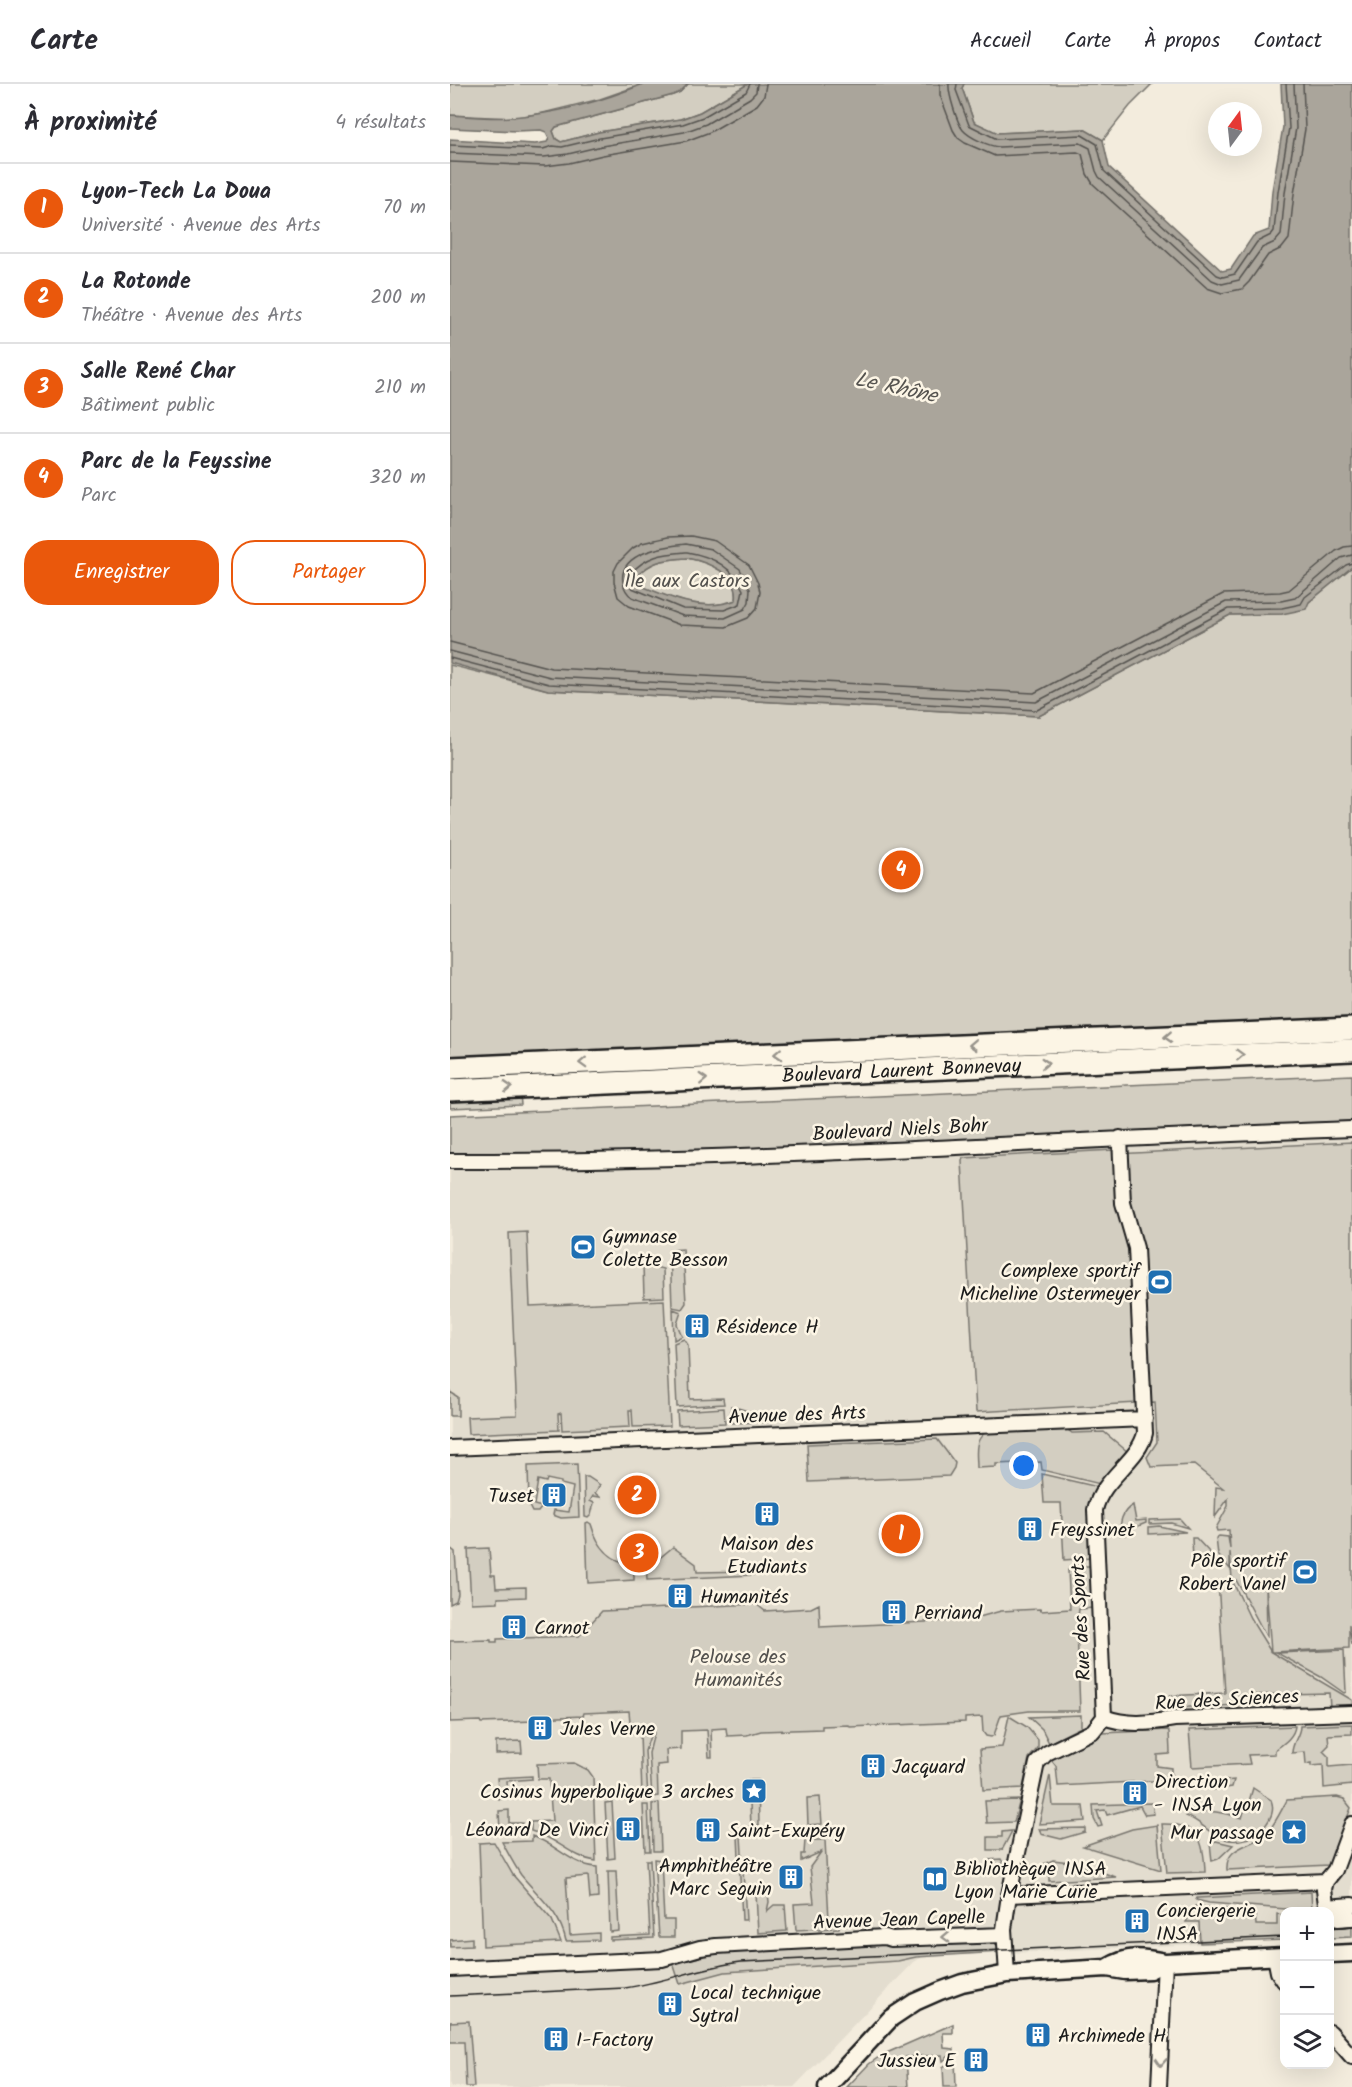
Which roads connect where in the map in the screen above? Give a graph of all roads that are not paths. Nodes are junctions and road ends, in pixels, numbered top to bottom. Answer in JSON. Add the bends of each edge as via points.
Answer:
{"nodes":[{"id":1,"x":1352,"y":1029,"type":"edge"},
{"id":2,"x":1352,"y":1050,"type":"edge"},
{"id":3,"x":450,"y":1068,"type":"edge"},
{"id":4,"x":450,"y":1090,"type":"edge"},
{"id":5,"x":1352,"y":1129,"type":"edge"},
{"id":6,"x":1120,"y":1138,"type":"junction"},
{"id":7,"x":450,"y":1161,"type":"edge"},
{"id":8,"x":1144,"y":1419,"type":"junction"},
{"id":9,"x":450,"y":1448,"type":"edge"},
{"id":10,"x":1352,"y":1713,"type":"edge"},
{"id":11,"x":1104,"y":1716,"type":"junction"},
{"id":12,"x":1352,"y":1824,"type":"edge"},
{"id":13,"x":1326,"y":1881,"type":"junction"},
{"id":14,"x":1009,"y":1895,"type":"junction"},
{"id":15,"x":1352,"y":1905,"type":"edge"},
{"id":16,"x":1326,"y":1907,"type":"edge"},
{"id":17,"x":1334,"y":1909,"type":"edge"},
{"id":18,"x":1334,"y":1916,"type":"edge"},
{"id":19,"x":1352,"y":1918,"type":"edge"},
{"id":20,"x":1005,"y":1935,"type":"junction"},
{"id":21,"x":1352,"y":1953,"type":"edge"},
{"id":22,"x":1334,"y":1954,"type":"edge"},
{"id":23,"x":1280,"y":1957,"type":"edge"},
{"id":24,"x":1165,"y":1962,"type":"junction"},
{"id":25,"x":450,"y":1969,"type":"edge"},
{"id":26,"x":1007,"y":1974,"type":"junction"},
{"id":27,"x":1280,"y":1975,"type":"edge"},
{"id":28,"x":1334,"y":2037,"type":"edge"},
{"id":29,"x":1352,"y":2057,"type":"edge"},
{"id":30,"x":827,"y":2087,"type":"edge"},
{"id":31,"x":1160,"y":2087,"type":"edge"}],
"edges":[{"from":1,"to":3,"type":"main road","name":"Boulevard Laurent Bonnevay","one_way":true},
{"from":4,"to":2,"type":"main road","name":"Boulevard Laurent Bonnevay","one_way":true},
{"from":5,"to":6,"type":"street","name":"Boulevard Niels Bohr"},
{"from":6,"to":7,"type":"street","name":"Boulevard Niels Bohr","via":[[850,1152]]},
{"from":6,"to":8,"type":"street","name":"Rue des Sports","via":[[1123,1203],[1136,1248]]},
{"from":8,"to":9,"type":"street","name":"Avenue des Arts"},
{"from":8,"to":11,"type":"street","name":"Rue des Sports","via":[[1141,1444],[1102,1490],[1095,1510]]},
{"from":10,"to":11,"type":"street","name":"Rue des Sciences","via":[[1147,1723],[1125,1723]]},
{"from":11,"to":14,"type":"street","via":[[1094,1731],[1047,1753],[1038,1763]]},
{"from":12,"to":13,"type":"street","via":[[1335,1870]]},
{"from":13,"to":14,"type":"street","name":"Avenue Jean Capelle"},
{"from":13,"to":16,"type":"street"},
{"from":14,"to":20,"type":"street","name":"Avenue Jean Capelle"},
{"from":15,"to":17,"type":"street"},
{"from":18,"to":19,"type":"street"},
{"from":20,"to":25,"type":"street","name":"Avenue Jean Capelle","one_way":true,"via":[[716,1946],[662,1959]]},
{"from":20,"to":26,"type":"street"},
{"from":21,"to":22,"type":"street"},
{"from":23,"to":24,"type":"street"},
{"from":23,"to":27,"type":"street"},
{"from":24,"to":26,"type":"street","via":[[1150,1970],[1107,1968]]},
{"from":24,"to":31,"type":"street","one_way":true},
{"from":26,"to":30,"type":"street","via":[[962,1983],[915,2002],[891,2018]]},
{"from":28,"to":29,"type":"street"}]}
